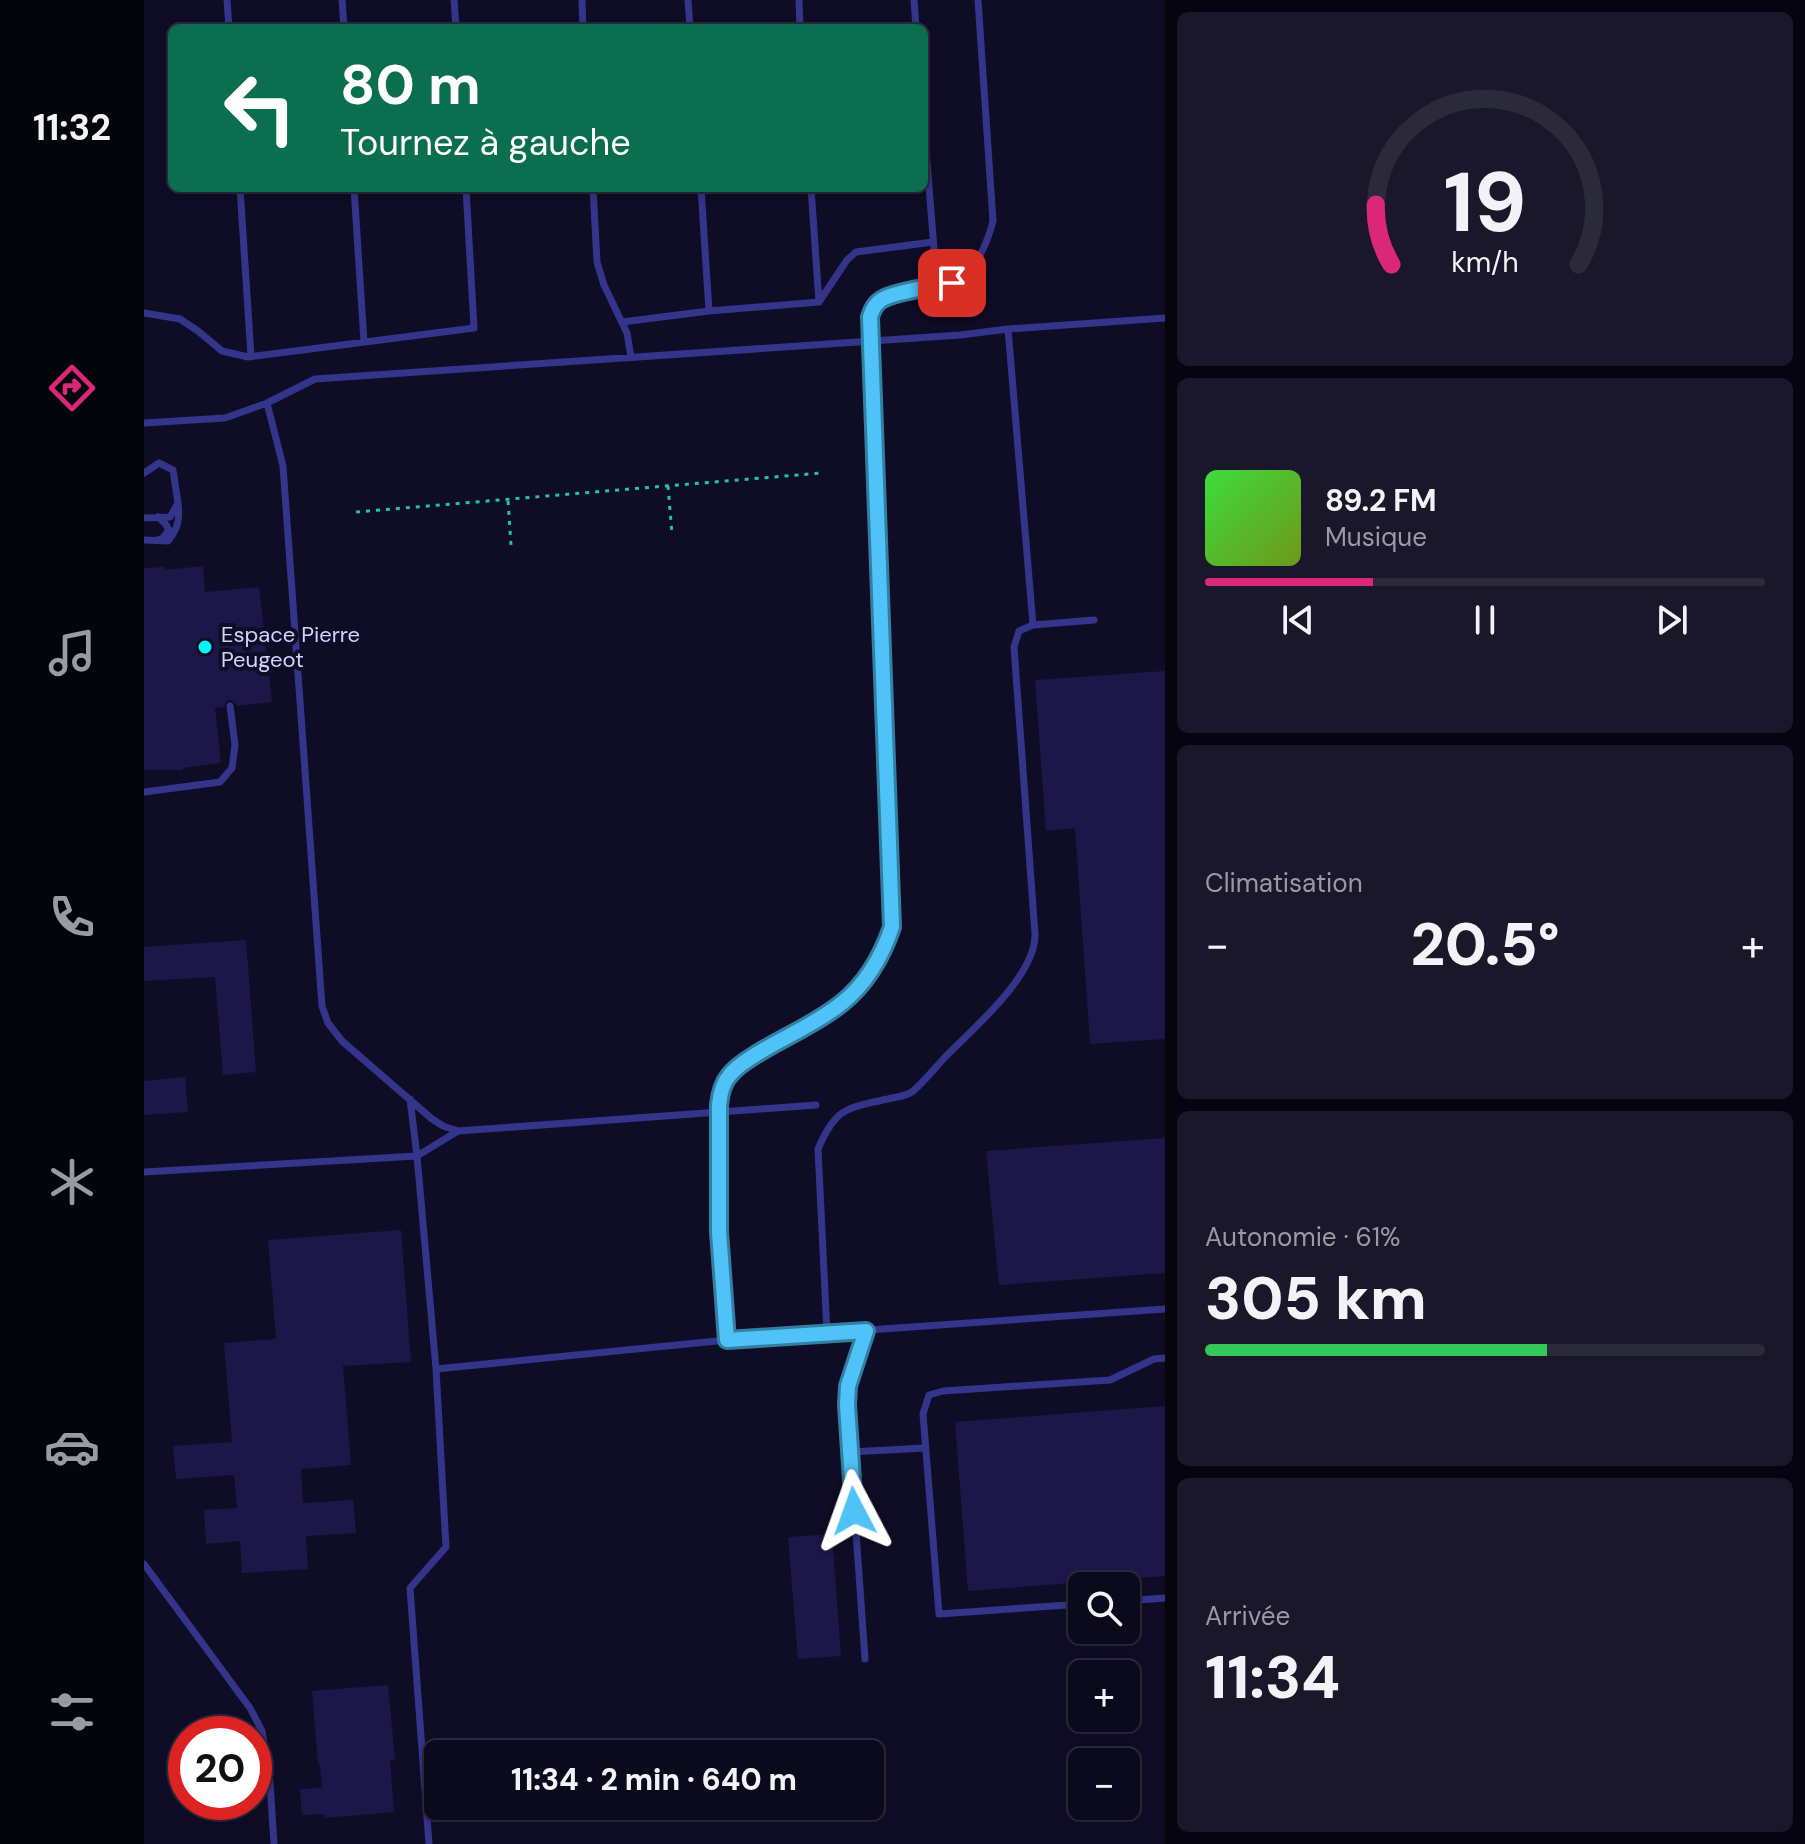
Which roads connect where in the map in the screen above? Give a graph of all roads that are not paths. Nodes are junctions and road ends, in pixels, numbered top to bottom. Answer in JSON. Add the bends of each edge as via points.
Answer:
{"nodes":[{"id":1,"x":227,"y":0,"type":"edge"},
{"id":2,"x":342,"y":0,"type":"edge"},
{"id":3,"x":454,"y":0,"type":"edge"},
{"id":4,"x":582,"y":0,"type":"edge"},
{"id":5,"x":688,"y":0,"type":"edge"},
{"id":6,"x":799,"y":0,"type":"edge"},
{"id":7,"x":914,"y":0,"type":"edge"},
{"id":8,"x":978,"y":0,"type":"edge"},
{"id":9,"x":229,"y":24,"type":"edge"},
{"id":10,"x":344,"y":24,"type":"edge"},
{"id":11,"x":456,"y":24,"type":"edge"},
{"id":12,"x":583,"y":24,"type":"edge"},
{"id":13,"x":690,"y":24,"type":"edge"},
{"id":14,"x":800,"y":24,"type":"edge"},
{"id":15,"x":916,"y":24,"type":"edge"},
{"id":16,"x":928,"y":177,"type":"edge"},
{"id":17,"x":240,"y":192,"type":"edge"},
{"id":18,"x":354,"y":192,"type":"edge"},
{"id":19,"x":466,"y":192,"type":"edge"},
{"id":20,"x":593,"y":192,"type":"edge"},
{"id":21,"x":701,"y":192,"type":"edge"},
{"id":22,"x":811,"y":192,"type":"edge"},
{"id":23,"x":933,"y":242,"type":"junction"},
{"id":24,"x":937,"y":286,"type":"junction"},
{"id":25,"x":819,"y":302,"type":"junction"},
{"id":26,"x":709,"y":311,"type":"junction"},
{"id":27,"x":144,"y":313,"type":"edge"},
{"id":28,"x":1165,"y":318,"type":"edge"},
{"id":29,"x":622,"y":322,"type":"junction"},
{"id":30,"x":1008,"y":329,"type":"junction"},
{"id":31,"x":870,"y":341,"type":"junction"},
{"id":32,"x":364,"y":342,"type":"junction"},
{"id":33,"x":251,"y":356,"type":"junction"},
{"id":34,"x":631,"y":357,"type":"junction"},
{"id":35,"x":267,"y":403,"type":"junction"},
{"id":36,"x":144,"y":423,"type":"edge"},
{"id":37,"x":144,"y":473,"type":"edge"},
{"id":38,"x":178,"y":503,"type":"junction"},
{"id":39,"x":158,"y":517,"type":"junction"},
{"id":40,"x":144,"y":518,"type":"edge"},
{"id":41,"x":144,"y":540,"type":"edge"},
{"id":42,"x":155,"y":541,"type":"junction"},
{"id":43,"x":1094,"y":620,"type":"dead end"},
{"id":44,"x":1033,"y":625,"type":"junction"},
{"id":45,"x":230,"y":706,"type":"dead end"},
{"id":46,"x":144,"y":792,"type":"edge"},
{"id":47,"x":410,"y":1099,"type":"junction"},
{"id":48,"x":816,"y":1105,"type":"dead end"},
{"id":49,"x":719,"y":1112,"type":"junction"},
{"id":50,"x":458,"y":1131,"type":"junction"},
{"id":51,"x":417,"y":1156,"type":"junction"},
{"id":52,"x":144,"y":1172,"type":"edge"},
{"id":53,"x":1165,"y":1309,"type":"edge"},
{"id":54,"x":866,"y":1331,"type":"junction"},
{"id":55,"x":827,"y":1333,"type":"junction"},
{"id":56,"x":727,"y":1340,"type":"junction"},
{"id":57,"x":1165,"y":1358,"type":"edge"},
{"id":58,"x":436,"y":1369,"type":"junction"},
{"id":59,"x":925,"y":1448,"type":"junction"},
{"id":60,"x":850,"y":1452,"type":"junction"},
{"id":61,"x":144,"y":1564,"type":"edge"},
{"id":62,"x":1165,"y":1598,"type":"edge"},
{"id":63,"x":1140,"y":1600,"type":"edge"},
{"id":64,"x":1068,"y":1605,"type":"edge"},
{"id":65,"x":865,"y":1659,"type":"dead end"},
{"id":66,"x":274,"y":1844,"type":"edge"},
{"id":67,"x":429,"y":1844,"type":"edge"}],
"edges":[{"from":1,"to":9,"type":"lane"},
{"from":2,"to":10,"type":"lane"},
{"from":3,"to":11,"type":"lane"},
{"from":4,"to":12,"type":"lane"},
{"from":5,"to":13,"type":"lane"},
{"from":6,"to":14,"type":"lane"},
{"from":7,"to":15,"type":"lane"},
{"from":8,"to":24,"type":"lane","via":[[993,221],[969,271]]},
{"from":16,"to":23,"type":"lane"},
{"from":17,"to":33,"type":"lane"},
{"from":18,"to":32,"type":"lane"},
{"from":19,"to":32,"type":"lane","via":[[474,328]]},
{"from":20,"to":29,"type":"lane","via":[[597,262]]},
{"from":21,"to":26,"type":"lane"},
{"from":22,"to":25,"type":"lane"},
{"from":23,"to":24,"type":"lane"},
{"from":23,"to":25,"type":"lane","via":[[856,252]]},
{"from":24,"to":31,"type":"lane","via":[[878,301],[870,317]]},
{"from":25,"to":26,"type":"lane"},
{"from":26,"to":29,"type":"lane"},
{"from":27,"to":33,"type":"lane","via":[[180,319],[222,351]]},
{"from":28,"to":30,"type":"lane"},
{"from":29,"to":34,"type":"lane"},
{"from":30,"to":31,"type":"lane"},
{"from":30,"to":44,"type":"lane"},
{"from":31,"to":34,"type":"lane"},
{"from":31,"to":49,"type":"lane","via":[[892,927],[875,966],[842,1003],[729,1076]]},
{"from":32,"to":33,"type":"lane"},
{"from":34,"to":35,"type":"lane","via":[[315,379]]},
{"from":35,"to":36,"type":"lane","via":[[225,418]]},
{"from":35,"to":47,"type":"lane","via":[[283,466],[322,1006],[342,1041]]},
{"from":37,"to":38,"type":"lane","via":[[159,463],[173,470]]},
{"from":38,"to":39,"type":"lane","via":[[170,517]]},
{"from":38,"to":42,"type":"lane","via":[[177,530],[168,541]]},
{"from":39,"to":40,"type":"lane"},
{"from":39,"to":42,"type":"lane","via":[[169,530]]},
{"from":41,"to":42,"type":"lane"},
{"from":43,"to":44,"type":"lane"},
{"from":44,"to":55,"type":"lane","via":[[1019,631],[1014,647],[1033,951],[1009,992],[910,1094],[846,1110],[826,1129],[818,1149]]},
{"from":45,"to":46,"type":"lane","via":[[232,768],[220,782]]},
{"from":47,"to":50,"type":"lane","via":[[432,1119]]},
{"from":47,"to":51,"type":"lane"},
{"from":48,"to":49,"type":"lane"},
{"from":49,"to":50,"type":"lane"},
{"from":49,"to":56,"type":"lane","via":[[719,1232]]},
{"from":50,"to":51,"type":"lane"},
{"from":51,"to":52,"type":"lane"},
{"from":51,"to":58,"type":"lane"},
{"from":53,"to":54,"type":"lane"},
{"from":54,"to":55,"type":"lane"},
{"from":54,"to":60,"type":"lane","via":[[848,1386]]},
{"from":55,"to":56,"type":"lane"},
{"from":56,"to":58,"type":"lane"},
{"from":57,"to":59,"type":"lane","via":[[1110,1380],[929,1395],[923,1414]]},
{"from":58,"to":67,"type":"lane","via":[[446,1547],[410,1588]]},
{"from":59,"to":60,"type":"lane"},
{"from":59,"to":64,"type":"lane","via":[[939,1614]]},
{"from":60,"to":65,"type":"lane"},
{"from":61,"to":66,"type":"lane","via":[[262,1731]]},
{"from":62,"to":63,"type":"lane"}]}
